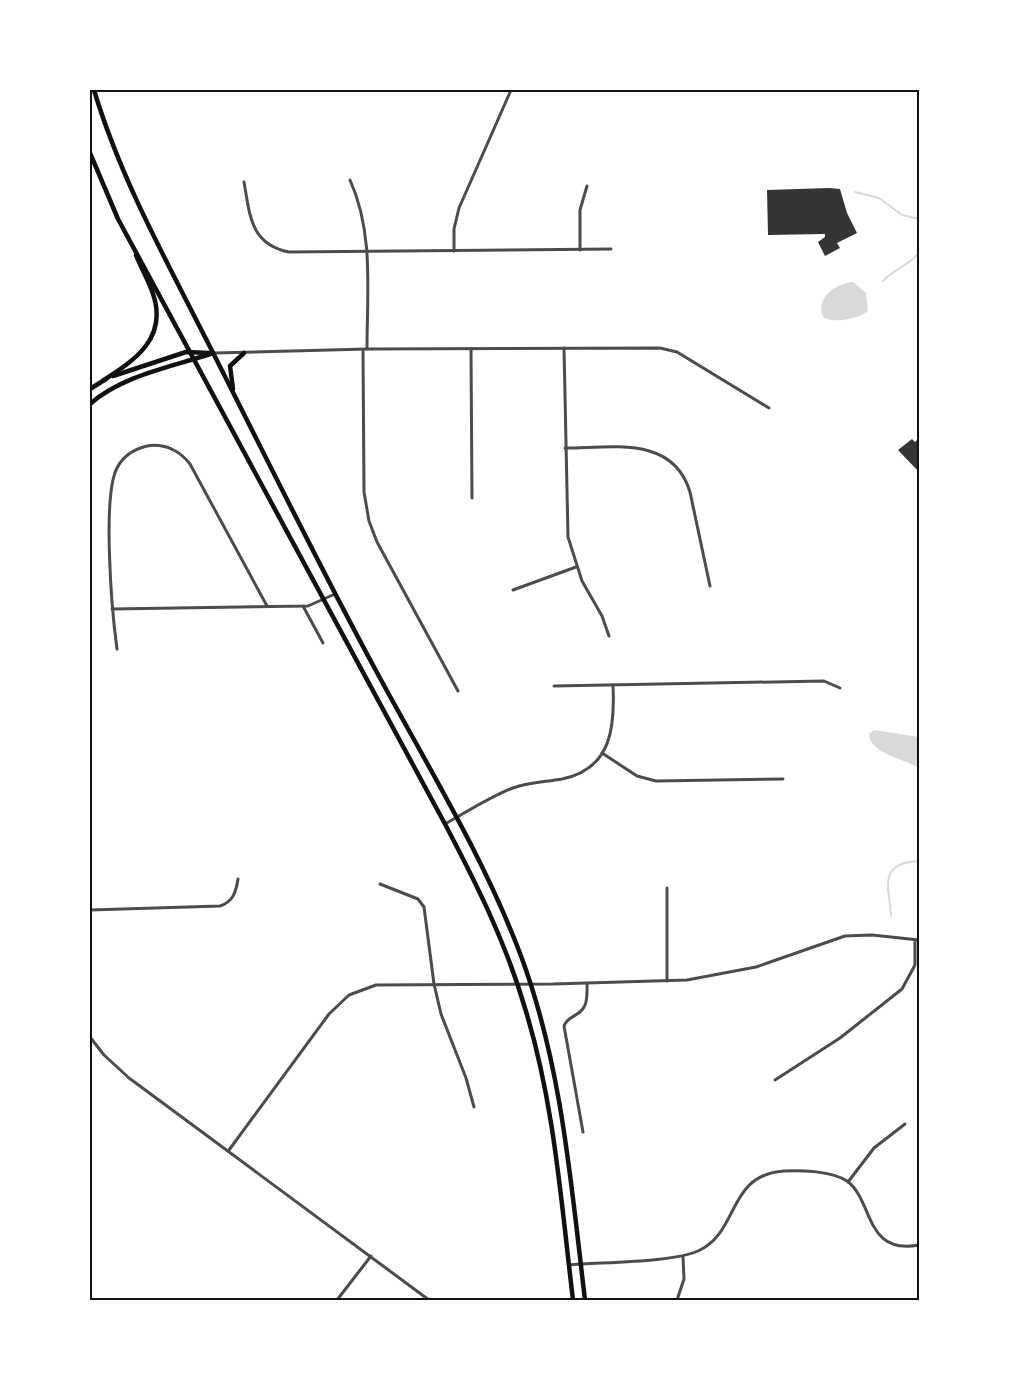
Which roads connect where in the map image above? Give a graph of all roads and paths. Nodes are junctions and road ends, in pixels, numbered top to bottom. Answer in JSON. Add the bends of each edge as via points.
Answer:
{"nodes":[{"id":1,"x":94,"y":90,"type":"edge"},
{"id":2,"x":511,"y":90,"type":"edge"},
{"id":3,"x":90,"y":153,"type":"edge"},
{"id":4,"x":350,"y":180,"type":"dead end"},
{"id":5,"x":244,"y":182,"type":"dead end"},
{"id":6,"x":587,"y":186,"type":"dead end"},
{"id":7,"x":128,"y":238,"type":"junction"},
{"id":8,"x":611,"y":249,"type":"dead end"},
{"id":9,"x":454,"y":250,"type":"junction"},
{"id":10,"x":580,"y":250,"type":"junction"},
{"id":11,"x":367,"y":251,"type":"junction"},
{"id":12,"x":564,"y":348,"type":"junction"},
{"id":13,"x":363,"y":349,"type":"junction"},
{"id":14,"x":368,"y":349,"type":"junction"},
{"id":15,"x":471,"y":349,"type":"junction"},
{"id":16,"x":191,"y":351,"type":"junction"},
{"id":17,"x":213,"y":353,"type":"junction"},
{"id":18,"x":244,"y":353,"type":"junction"},
{"id":19,"x":195,"y":359,"type":"junction"},
{"id":20,"x":104,"y":380,"type":"junction"},
{"id":21,"x":90,"y":389,"type":"edge"},
{"id":22,"x":236,"y":398,"type":"junction"},
{"id":23,"x":90,"y":404,"type":"edge"},
{"id":24,"x":769,"y":408,"type":"dead end"},
{"id":25,"x":565,"y":448,"type":"junction"},
{"id":26,"x":472,"y":498,"type":"dead end"},
{"id":27,"x":576,"y":567,"type":"junction"},
{"id":28,"x":710,"y":586,"type":"dead end"},
{"id":29,"x":513,"y":590,"type":"dead end"},
{"id":30,"x":335,"y":594,"type":"junction"},
{"id":31,"x":324,"y":600,"type":"junction"},
{"id":32,"x":267,"y":606,"type":"junction"},
{"id":33,"x":303,"y":606,"type":"junction"},
{"id":34,"x":112,"y":609,"type":"junction"},
{"id":35,"x":609,"y":636,"type":"dead end"},
{"id":36,"x":323,"y":643,"type":"dead end"},
{"id":37,"x":117,"y":649,"type":"dead end"},
{"id":38,"x":613,"y":685,"type":"junction"},
{"id":39,"x":554,"y":686,"type":"dead end"},
{"id":40,"x":840,"y":688,"type":"dead end"},
{"id":41,"x":458,"y":691,"type":"dead end"},
{"id":42,"x":602,"y":753,"type":"junction"},
{"id":43,"x":783,"y":779,"type":"dead end"},
{"id":44,"x":456,"y":818,"type":"junction"},
{"id":45,"x":445,"y":824,"type":"junction"},
{"id":46,"x":238,"y":879,"type":"dead end"},
{"id":47,"x":380,"y":884,"type":"dead end"},
{"id":48,"x":668,"y":888,"type":"dead end"},
{"id":49,"x":90,"y":910,"type":"edge"},
{"id":50,"x":917,"y":940,"type":"edge"},
{"id":51,"x":668,"y":981,"type":"junction"},
{"id":52,"x":517,"y":983,"type":"junction"},
{"id":53,"x":587,"y":983,"type":"junction"},
{"id":54,"x":434,"y":984,"type":"junction"},
{"id":55,"x":531,"y":984,"type":"junction"},
{"id":56,"x":90,"y":1037,"type":"edge"},
{"id":57,"x":775,"y":1080,"type":"dead end"},
{"id":58,"x":474,"y":1107,"type":"dead end"},
{"id":59,"x":905,"y":1124,"type":"dead end"},
{"id":60,"x":583,"y":1132,"type":"dead end"},
{"id":61,"x":229,"y":1150,"type":"junction"},
{"id":62,"x":848,"y":1182,"type":"junction"},
{"id":63,"x":919,"y":1245,"type":"edge"},
{"id":64,"x":371,"y":1256,"type":"junction"},
{"id":65,"x":682,"y":1256,"type":"junction"},
{"id":66,"x":569,"y":1264,"type":"junction"},
{"id":67,"x":581,"y":1264,"type":"junction"},
{"id":68,"x":337,"y":1300,"type":"edge"},
{"id":69,"x":429,"y":1300,"type":"edge"},
{"id":70,"x":573,"y":1300,"type":"edge"},
{"id":71,"x":585,"y":1300,"type":"edge"},
{"id":72,"x":677,"y":1300,"type":"edge"}],
"edges":[{"from":1,"to":17,"type":"main road","via":[[129,186]]},
{"from":2,"to":9,"type":"street","via":[[459,208]]},
{"from":3,"to":7,"type":"main road"},
{"from":4,"to":11,"type":"street","via":[[364,222]]},
{"from":5,"to":11,"type":"street","via":[[252,223],[260,237],[272,247],[289,252]]},
{"from":6,"to":10,"type":"street","via":[[580,210]]},
{"from":7,"to":16,"type":"main road"},
{"from":7,"to":20,"type":"main road","via":[[154,296],[155,324],[139,356]]},
{"from":8,"to":10,"type":"street"},
{"from":9,"to":10,"type":"street"},
{"from":9,"to":11,"type":"street"},
{"from":11,"to":14,"type":"street"},
{"from":12,"to":15,"type":"street"},
{"from":12,"to":24,"type":"street","via":[[648,348],[677,352]]},
{"from":12,"to":25,"type":"street"},
{"from":13,"to":14,"type":"street"},
{"from":13,"to":18,"type":"street"},
{"from":13,"to":41,"type":"street","via":[[364,492],[369,521],[377,542]]},
{"from":14,"to":15,"type":"street"},
{"from":15,"to":26,"type":"street"},
{"from":16,"to":17,"type":"main road"},
{"from":16,"to":19,"type":"main road"},
{"from":16,"to":20,"type":"main road"},
{"from":17,"to":18,"type":"street"},
{"from":17,"to":19,"type":"main road"},
{"from":17,"to":22,"type":"main road"},
{"from":18,"to":22,"type":"main road","via":[[233,361],[230,368]]},
{"from":19,"to":23,"type":"main road","via":[[126,382]]},
{"from":19,"to":31,"type":"main road"},
{"from":20,"to":21,"type":"main road"},
{"from":22,"to":30,"type":"main road"},
{"from":25,"to":27,"type":"street","via":[[566,521]]},
{"from":25,"to":28,"type":"street","via":[[638,448],[657,453],[672,463],[688,486]]},
{"from":27,"to":29,"type":"street"},
{"from":27,"to":35,"type":"street"},
{"from":30,"to":31,"type":"street"},
{"from":30,"to":44,"type":"main road"},
{"from":31,"to":33,"type":"street"},
{"from":31,"to":45,"type":"main road"},
{"from":32,"to":33,"type":"street"},
{"from":32,"to":34,"type":"street"},
{"from":32,"to":34,"type":"street","via":[[190,464],[180,453],[158,445],[127,455],[112,480]]},
{"from":33,"to":36,"type":"street"},
{"from":34,"to":37,"type":"street"},
{"from":38,"to":39,"type":"street"},
{"from":38,"to":40,"type":"street","via":[[824,681]]},
{"from":38,"to":42,"type":"street","via":[[613,726]]},
{"from":42,"to":43,"type":"street","via":[[628,772],[651,780]]},
{"from":42,"to":44,"type":"street","via":[[580,772],[512,788]]},
{"from":44,"to":45,"type":"street"},
{"from":44,"to":55,"type":"main road","via":[[502,910]]},
{"from":45,"to":52,"type":"main road","via":[[490,912]]},
{"from":46,"to":49,"type":"street","via":[[233,897],[220,906]]},
{"from":47,"to":54,"type":"street","via":[[418,899],[424,907]]},
{"from":48,"to":51,"type":"street"},
{"from":50,"to":51,"type":"street","via":[[846,936],[756,967]]},
{"from":50,"to":57,"type":"street","via":[[915,966],[902,988],[840,1038]]},
{"from":51,"to":53,"type":"street"},
{"from":52,"to":54,"type":"street"},
{"from":52,"to":55,"type":"street"},
{"from":52,"to":66,"type":"main road","via":[[545,1092]]},
{"from":53,"to":55,"type":"street"},
{"from":53,"to":60,"type":"street","via":[[585,1006],[564,1026]]},
{"from":54,"to":58,"type":"street","via":[[445,1028]]},
{"from":54,"to":61,"type":"street","via":[[376,985],[357,990],[342,1001]]},
{"from":55,"to":67,"type":"main road","via":[[557,1086]]},
{"from":56,"to":61,"type":"street","via":[[129,1078]]},
{"from":59,"to":62,"type":"street","via":[[874,1148]]},
{"from":61,"to":64,"type":"street"},
{"from":62,"to":63,"type":"street","via":[[861,1198],[871,1224],[882,1237],[899,1245]]},
{"from":62,"to":65,"type":"street","via":[[824,1172],[784,1171],[764,1175],[743,1191],[716,1239],[701,1250]]},
{"from":64,"to":68,"type":"street"},
{"from":64,"to":69,"type":"street"},
{"from":65,"to":67,"type":"street"},
{"from":65,"to":72,"type":"street","via":[[684,1279]]},
{"from":66,"to":67,"type":"street"},
{"from":66,"to":70,"type":"main road"},
{"from":67,"to":71,"type":"main road"}]}
